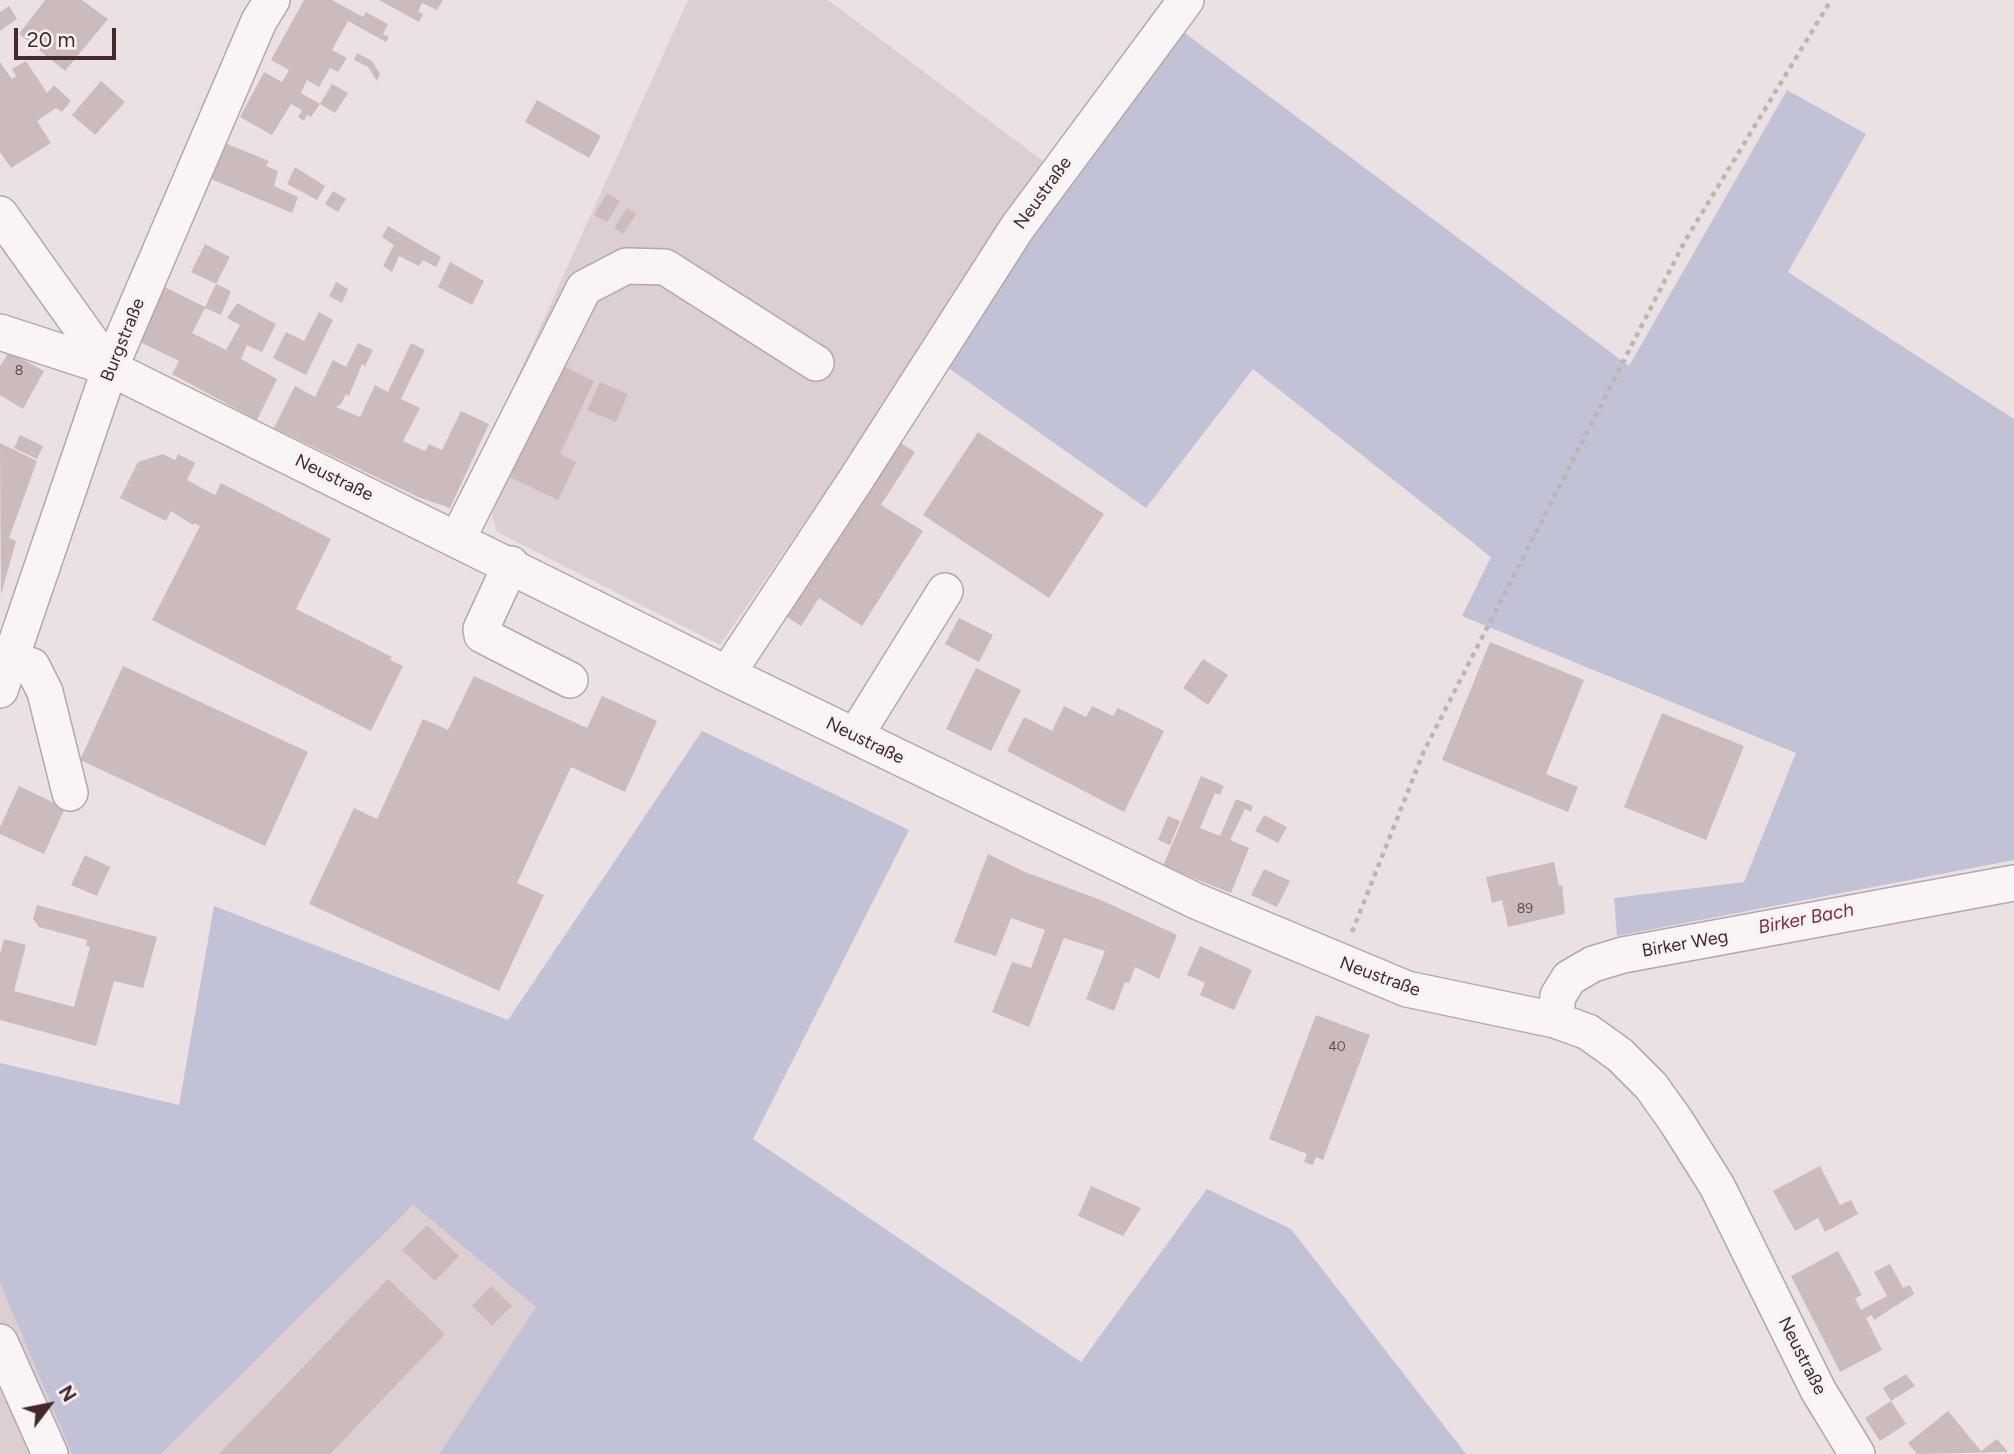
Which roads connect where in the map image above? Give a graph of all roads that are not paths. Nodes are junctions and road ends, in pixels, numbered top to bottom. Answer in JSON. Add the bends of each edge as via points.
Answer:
{"nodes":[{"id":1,"x":272,"y":0,"type":"edge"},
{"id":2,"x":1185,"y":0,"type":"edge"},
{"id":3,"x":0,"y":214,"type":"edge"},
{"id":4,"x":0,"y":332,"type":"edge"},
{"id":5,"x":816,"y":363,"type":"dead end"},
{"id":6,"x":110,"y":368,"type":"junction"},
{"id":7,"x":458,"y":538,"type":"junction"},
{"id":8,"x":511,"y":564,"type":"junction"},
{"id":9,"x":945,"y":591,"type":"dead end"},
{"id":10,"x":5,"y":674,"type":"edge"},
{"id":11,"x":727,"y":674,"type":"junction"},
{"id":12,"x":569,"y":680,"type":"dead end"},
{"id":13,"x":855,"y":736,"type":"junction"},
{"id":14,"x":70,"y":793,"type":"dead end"},
{"id":15,"x":2014,"y":883,"type":"edge"},
{"id":16,"x":1555,"y":1020,"type":"junction"},
{"id":17,"x":0,"y":1342,"type":"edge"},
{"id":18,"x":50,"y":1454,"type":"edge"},
{"id":19,"x":1857,"y":1454,"type":"edge"}],
"edges":[{"from":1,"to":6,"type":"street","name":"Burgstraße"},
{"from":2,"to":11,"type":"street","name":"Neustraße","via":[[1017,228]]},
{"from":3,"to":6,"type":"street","name":"Neustraße"},
{"from":4,"to":6,"type":"street"},
{"from":5,"to":7,"type":"street","via":[[665,267],[626,266],[584,288]]},
{"from":6,"to":7,"type":"street","name":"Neustraße"},
{"from":6,"to":10,"type":"street","name":"Burgstraße"},
{"from":7,"to":8,"type":"street","name":"Neustraße"},
{"from":8,"to":11,"type":"street","name":"Neustraße"},
{"from":8,"to":12,"type":"street","via":[[482,635]]},
{"from":9,"to":13,"type":"street"},
{"from":10,"to":14,"type":"street","via":[[32,666],[46,692]]},
{"from":11,"to":13,"type":"street","name":"Neustraße"},
{"from":13,"to":16,"type":"street","name":"Neustraße","via":[[1196,901],[1339,963],[1407,989]]},
{"from":15,"to":16,"type":"street","name":"Birker Weg","via":[[1623,955],[1569,978],[1558,996]]},
{"from":16,"to":19,"type":"street","name":"Neustraße","via":[[1588,1031],[1620,1055],[1651,1086],[1676,1121],[1717,1186],[1818,1390]]},
{"from":17,"to":18,"type":"street"}]}
